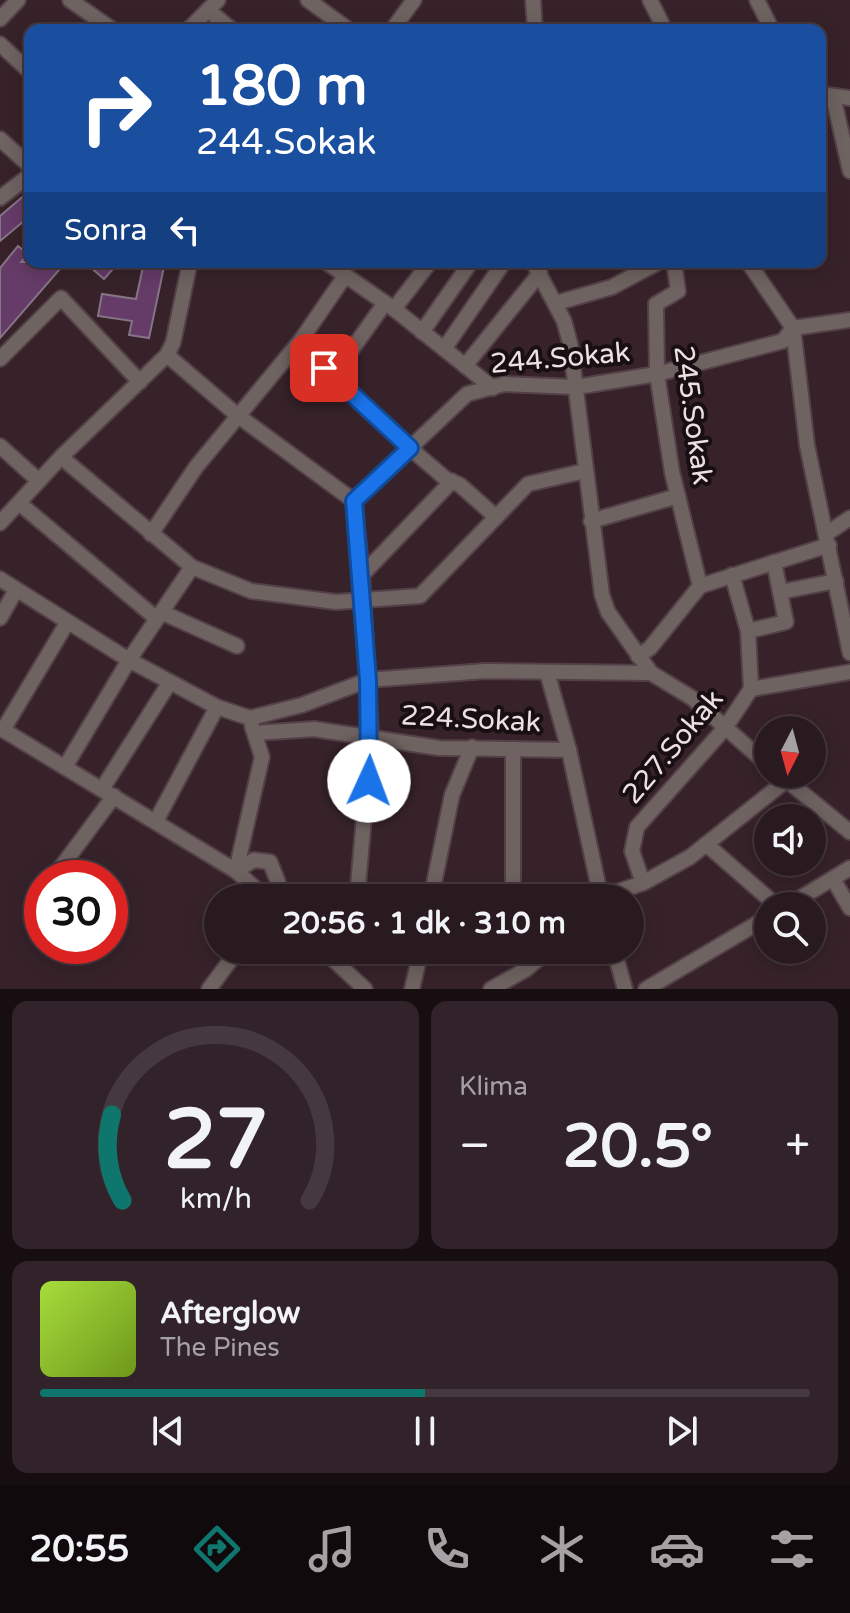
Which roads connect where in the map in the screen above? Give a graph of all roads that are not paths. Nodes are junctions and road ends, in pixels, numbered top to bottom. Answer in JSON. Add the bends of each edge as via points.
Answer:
{"nodes":[{"id":1,"x":18,"y":0,"type":"edge"},
{"id":2,"x":70,"y":0,"type":"edge"},
{"id":3,"x":308,"y":0,"type":"edge"},
{"id":4,"x":414,"y":0,"type":"edge"},
{"id":5,"x":533,"y":0,"type":"edge"},
{"id":6,"x":650,"y":0,"type":"edge"},
{"id":7,"x":757,"y":0,"type":"edge"},
{"id":8,"x":213,"y":5,"type":"edge"},
{"id":9,"x":0,"y":19,"type":"edge"},
{"id":10,"x":104,"y":24,"type":"edge"},
{"id":11,"x":194,"y":24,"type":"edge"},
{"id":12,"x":227,"y":24,"type":"edge"},
{"id":13,"x":341,"y":24,"type":"edge"},
{"id":14,"x":396,"y":24,"type":"edge"},
{"id":15,"x":535,"y":24,"type":"edge"},
{"id":16,"x":662,"y":24,"type":"edge"},
{"id":17,"x":769,"y":24,"type":"edge"},
{"id":18,"x":0,"y":44,"type":"edge"},
{"id":19,"x":24,"y":66,"type":"edge"},
{"id":20,"x":826,"y":95,"type":"edge"},
{"id":21,"x":850,"y":98,"type":"edge"},
{"id":22,"x":0,"y":139,"type":"edge"},
{"id":23,"x":24,"y":161,"type":"edge"},
{"id":24,"x":850,"y":171,"type":"edge"},
{"id":25,"x":24,"y":180,"type":"edge"},
{"id":26,"x":0,"y":198,"type":"edge"},
{"id":27,"x":189,"y":268,"type":"edge"},
{"id":28,"x":334,"y":268,"type":"edge"},
{"id":29,"x":425,"y":268,"type":"edge"},
{"id":30,"x":467,"y":268,"type":"edge"},
{"id":31,"x":500,"y":268,"type":"edge"},
{"id":32,"x":537,"y":268,"type":"edge"},
{"id":33,"x":648,"y":268,"type":"edge"},
{"id":34,"x":675,"y":268,"type":"edge"},
{"id":35,"x":752,"y":268,"type":"edge"},
{"id":36,"x":345,"y":276,"type":"junction"},
{"id":37,"x":556,"y":303,"type":"junction"},
{"id":38,"x":390,"y":306,"type":"junction"},
{"id":39,"x":850,"y":320,"type":"edge"},
{"id":40,"x":793,"y":328,"type":"junction"},
{"id":41,"x":422,"y":332,"type":"junction"},
{"id":42,"x":301,"y":340,"type":"junction"},
{"id":43,"x":444,"y":349,"type":"junction"},
{"id":44,"x":167,"y":355,"type":"junction"},
{"id":45,"x":0,"y":359,"type":"edge"},
{"id":46,"x":465,"y":366,"type":"junction"},
{"id":47,"x":657,"y":374,"type":"junction"},
{"id":48,"x":333,"y":376,"type":"junction"},
{"id":49,"x":140,"y":382,"type":"junction"},
{"id":50,"x":576,"y":387,"type":"junction"},
{"id":51,"x":492,"y":388,"type":"junction"},
{"id":52,"x":237,"y":415,"type":"junction"},
{"id":53,"x":0,"y":446,"type":"edge"},
{"id":54,"x":410,"y":448,"type":"junction"},
{"id":55,"x":61,"y":457,"type":"junction"},
{"id":56,"x":585,"y":471,"type":"junction"},
{"id":57,"x":39,"y":481,"type":"junction"},
{"id":58,"x":452,"y":481,"type":"junction"},
{"id":59,"x":678,"y":496,"type":"junction"},
{"id":60,"x":354,"y":501,"type":"junction"},
{"id":61,"x":19,"y":503,"type":"junction"},
{"id":62,"x":496,"y":517,"type":"junction"},
{"id":63,"x":850,"y":518,"type":"edge"},
{"id":64,"x":591,"y":521,"type":"junction"},
{"id":65,"x":0,"y":523,"type":"edge"},
{"id":66,"x":151,"y":534,"type":"junction"},
{"id":67,"x":827,"y":540,"type":"junction"},
{"id":68,"x":774,"y":562,"type":"junction"},
{"id":69,"x":192,"y":567,"type":"junction"},
{"id":70,"x":362,"y":575,"type":"junction"},
{"id":71,"x":732,"y":575,"type":"junction"},
{"id":72,"x":0,"y":579,"type":"edge"},
{"id":73,"x":836,"y":581,"type":"junction"},
{"id":74,"x":700,"y":586,"type":"junction"},
{"id":75,"x":16,"y":590,"type":"junction"},
{"id":76,"x":780,"y":592,"type":"junction"},
{"id":77,"x":363,"y":600,"type":"junction"},
{"id":78,"x":159,"y":615,"type":"junction"},
{"id":79,"x":0,"y":618,"type":"edge"},
{"id":80,"x":67,"y":623,"type":"junction"},
{"id":81,"x":748,"y":631,"type":"junction"},
{"id":82,"x":237,"y":646,"type":"dead end"},
{"id":83,"x":850,"y":653,"type":"edge"},
{"id":84,"x":638,"y":656,"type":"junction"},
{"id":85,"x":129,"y":660,"type":"junction"},
{"id":86,"x":547,"y":672,"type":"junction"},
{"id":87,"x":850,"y":672,"type":"edge"},
{"id":88,"x":651,"y":673,"type":"junction"},
{"id":89,"x":368,"y":680,"type":"junction"},
{"id":90,"x":170,"y":682,"type":"junction"},
{"id":91,"x":751,"y":689,"type":"junction"},
{"id":92,"x":217,"y":707,"type":"junction"},
{"id":93,"x":250,"y":718,"type":"junction"},
{"id":94,"x":725,"y":728,"type":"junction"},
{"id":95,"x":2,"y":729,"type":"edge"},
{"id":96,"x":255,"y":733,"type":"junction"},
{"id":97,"x":371,"y":737,"type":"junction"},
{"id":98,"x":472,"y":747,"type":"junction"},
{"id":99,"x":513,"y":749,"type":"junction"},
{"id":100,"x":569,"y":750,"type":"junction"},
{"id":101,"x":754,"y":753,"type":"edge"},
{"id":102,"x":65,"y":767,"type":"junction"},
{"id":103,"x":770,"y":788,"type":"edge"},
{"id":104,"x":796,"y":788,"type":"edge"},
{"id":105,"x":108,"y":792,"type":"junction"},
{"id":106,"x":156,"y":821,"type":"junction"},
{"id":107,"x":850,"y":832,"type":"edge"},
{"id":108,"x":706,"y":844,"type":"junction"},
{"id":109,"x":65,"y":860,"type":"edge"},
{"id":110,"x":850,"y":868,"type":"edge"},
{"id":111,"x":236,"y":871,"type":"junction"},
{"id":112,"x":833,"y":879,"type":"junction"},
{"id":113,"x":643,"y":883,"type":"junction"},
{"id":114,"x":251,"y":884,"type":"edge"},
{"id":115,"x":277,"y":884,"type":"edge"},
{"id":116,"x":358,"y":884,"type":"edge"},
{"id":117,"x":434,"y":884,"type":"edge"},
{"id":118,"x":513,"y":884,"type":"edge"},
{"id":119,"x":597,"y":884,"type":"edge"},
{"id":120,"x":640,"y":884,"type":"edge"},
{"id":121,"x":761,"y":892,"type":"edge"},
{"id":122,"x":811,"y":892,"type":"edge"},
{"id":123,"x":850,"y":908,"type":"edge"},
{"id":124,"x":754,"y":925,"type":"edge"},
{"id":125,"x":228,"y":964,"type":"edge"},
{"id":126,"x":338,"y":964,"type":"edge"},
{"id":127,"x":343,"y":964,"type":"edge"},
{"id":128,"x":418,"y":964,"type":"edge"},
{"id":129,"x":523,"y":964,"type":"edge"},
{"id":130,"x":532,"y":964,"type":"edge"},
{"id":131,"x":618,"y":964,"type":"edge"},
{"id":132,"x":342,"y":968,"type":"junction"},
{"id":133,"x":525,"y":970,"type":"junction"},
{"id":134,"x":209,"y":989,"type":"edge"},
{"id":135,"x":365,"y":989,"type":"edge"},
{"id":136,"x":412,"y":989,"type":"edge"},
{"id":137,"x":491,"y":989,"type":"edge"},
{"id":138,"x":625,"y":989,"type":"edge"},
{"id":139,"x":646,"y":989,"type":"edge"}],
"edges":[{"from":1,"to":9,"type":"street"},
{"from":2,"to":10,"type":"street"},
{"from":3,"to":13,"type":"street"},
{"from":4,"to":14,"type":"street"},
{"from":5,"to":15,"type":"street"},
{"from":6,"to":16,"type":"street"},
{"from":7,"to":17,"type":"street"},
{"from":8,"to":11,"type":"street"},
{"from":8,"to":12,"type":"street"},
{"from":18,"to":19,"type":"street"},
{"from":20,"to":21,"type":"street"},
{"from":20,"to":24,"type":"street"},
{"from":22,"to":23,"type":"street"},
{"from":25,"to":26,"type":"street"},
{"from":27,"to":44,"type":"street"},
{"from":28,"to":36,"type":"street"},
{"from":29,"to":38,"type":"street"},
{"from":30,"to":41,"type":"street"},
{"from":31,"to":43,"type":"street"},
{"from":32,"to":37,"type":"street"},
{"from":32,"to":46,"type":"street"},
{"from":33,"to":37,"type":"street","via":[[612,287]]},
{"from":34,"to":47,"type":"street","name":"245.Sokak","via":[[678,291],[656,304]]},
{"from":35,"to":40,"type":"street"},
{"from":36,"to":38,"type":"street"},
{"from":36,"to":42,"type":"street"},
{"from":37,"to":50,"type":"street","via":[[570,343]]},
{"from":38,"to":41,"type":"street"},
{"from":38,"to":48,"type":"street"},
{"from":39,"to":40,"type":"street","name":"244.Sokak"},
{"from":40,"to":47,"type":"street","name":"244.Sokak","via":[[783,341]]},
{"from":40,"to":67,"type":"street","via":[[807,445]]},
{"from":41,"to":43,"type":"street"},
{"from":42,"to":48,"type":"street"},
{"from":42,"to":52,"type":"street"},
{"from":43,"to":46,"type":"street"},
{"from":44,"to":49,"type":"street"},
{"from":44,"to":52,"type":"street"},
{"from":45,"to":49,"type":"street","via":[[61,298]]},
{"from":46,"to":51,"type":"street"},
{"from":47,"to":50,"type":"street","name":"244.Sokak"},
{"from":47,"to":59,"type":"street","name":"245.Sokak"},
{"from":48,"to":54,"type":"street"},
{"from":49,"to":55,"type":"street"},
{"from":50,"to":51,"type":"street","name":"244.Sokak"},
{"from":50,"to":56,"type":"street"},
{"from":51,"to":54,"type":"street","name":"244.Sokak","via":[[467,394]]},
{"from":52,"to":60,"type":"street"},
{"from":52,"to":66,"type":"street"},
{"from":53,"to":57,"type":"street"},
{"from":54,"to":58,"type":"street"},
{"from":54,"to":60,"type":"street","name":"244.Sokak"},
{"from":55,"to":57,"type":"street"},
{"from":55,"to":66,"type":"street"},
{"from":56,"to":62,"type":"street","via":[[528,484]]},
{"from":56,"to":64,"type":"street"},
{"from":57,"to":61,"type":"street"},
{"from":58,"to":62,"type":"street"},
{"from":58,"to":70,"type":"street"},
{"from":59,"to":64,"type":"street"},
{"from":59,"to":74,"type":"street","name":"245.Sokak"},
{"from":60,"to":70,"type":"street"},
{"from":61,"to":65,"type":"street"},
{"from":61,"to":78,"type":"street"},
{"from":62,"to":77,"type":"street","via":[[420,596]]},
{"from":63,"to":67,"type":"street"},
{"from":64,"to":84,"type":"street","via":[[608,612]]},
{"from":66,"to":69,"type":"street"},
{"from":67,"to":68,"type":"street"},
{"from":67,"to":73,"type":"street"},
{"from":68,"to":71,"type":"street"},
{"from":68,"to":76,"type":"street"},
{"from":69,"to":77,"type":"street","via":[[251,591],[336,602]]},
{"from":69,"to":78,"type":"street"},
{"from":70,"to":77,"type":"street"},
{"from":71,"to":74,"type":"street"},
{"from":71,"to":81,"type":"street"},
{"from":72,"to":75,"type":"street"},
{"from":73,"to":76,"type":"street"},
{"from":73,"to":83,"type":"street"},
{"from":74,"to":84,"type":"street"},
{"from":75,"to":79,"type":"street"},
{"from":75,"to":80,"type":"street"},
{"from":76,"to":81,"type":"street","via":[[786,622]]},
{"from":77,"to":89,"type":"street"},
{"from":78,"to":82,"type":"street"},
{"from":78,"to":85,"type":"street"},
{"from":80,"to":85,"type":"street"},
{"from":80,"to":95,"type":"street"},
{"from":81,"to":91,"type":"street"},
{"from":84,"to":88,"type":"street"},
{"from":85,"to":90,"type":"street"},
{"from":85,"to":102,"type":"street"},
{"from":86,"to":88,"type":"street"},
{"from":86,"to":89,"type":"street"},
{"from":86,"to":100,"type":"street"},
{"from":87,"to":91,"type":"street"},
{"from":88,"to":94,"type":"street","via":[[692,698]]},
{"from":89,"to":93,"type":"street"},
{"from":89,"to":97,"type":"street"},
{"from":90,"to":92,"type":"street"},
{"from":90,"to":105,"type":"street"},
{"from":91,"to":94,"type":"street","name":"227.Sokak"},
{"from":92,"to":93,"type":"street"},
{"from":92,"to":106,"type":"street"},
{"from":93,"to":96,"type":"street"},
{"from":94,"to":101,"type":"street"},
{"from":94,"to":113,"type":"street","name":"227.Sokak","via":[[637,827],[632,851]]},
{"from":95,"to":102,"type":"street"},
{"from":96,"to":97,"type":"street","name":"224.Sokak","via":[[314,729]]},
{"from":96,"to":111,"type":"street","via":[[262,757]]},
{"from":97,"to":98,"type":"street","name":"224.Sokak","via":[[439,748]]},
{"from":97,"to":116,"type":"street"},
{"from":98,"to":99,"type":"street","name":"224.Sokak"},
{"from":98,"to":117,"type":"street","via":[[452,795]]},
{"from":99,"to":100,"type":"street","name":"224.Sokak"},
{"from":99,"to":118,"type":"street"},
{"from":100,"to":119,"type":"street"},
{"from":102,"to":105,"type":"street"},
{"from":103,"to":108,"type":"street"},
{"from":104,"to":107,"type":"street"},
{"from":105,"to":106,"type":"street"},
{"from":105,"to":109,"type":"street"},
{"from":106,"to":111,"type":"street"},
{"from":108,"to":113,"type":"street"},
{"from":108,"to":121,"type":"street"},
{"from":110,"to":112,"type":"street"},
{"from":111,"to":114,"type":"street"},
{"from":111,"to":115,"type":"street","via":[[254,860],[270,862]]},
{"from":112,"to":122,"type":"street"},
{"from":112,"to":123,"type":"street"},
{"from":113,"to":120,"type":"street"},
{"from":124,"to":139,"type":"street"},
{"from":125,"to":134,"type":"street"},
{"from":126,"to":132,"type":"street"},
{"from":127,"to":132,"type":"street"},
{"from":128,"to":136,"type":"street"},
{"from":129,"to":133,"type":"street"},
{"from":130,"to":133,"type":"street"},
{"from":131,"to":138,"type":"street"},
{"from":132,"to":135,"type":"street"},
{"from":133,"to":137,"type":"street"}]}
